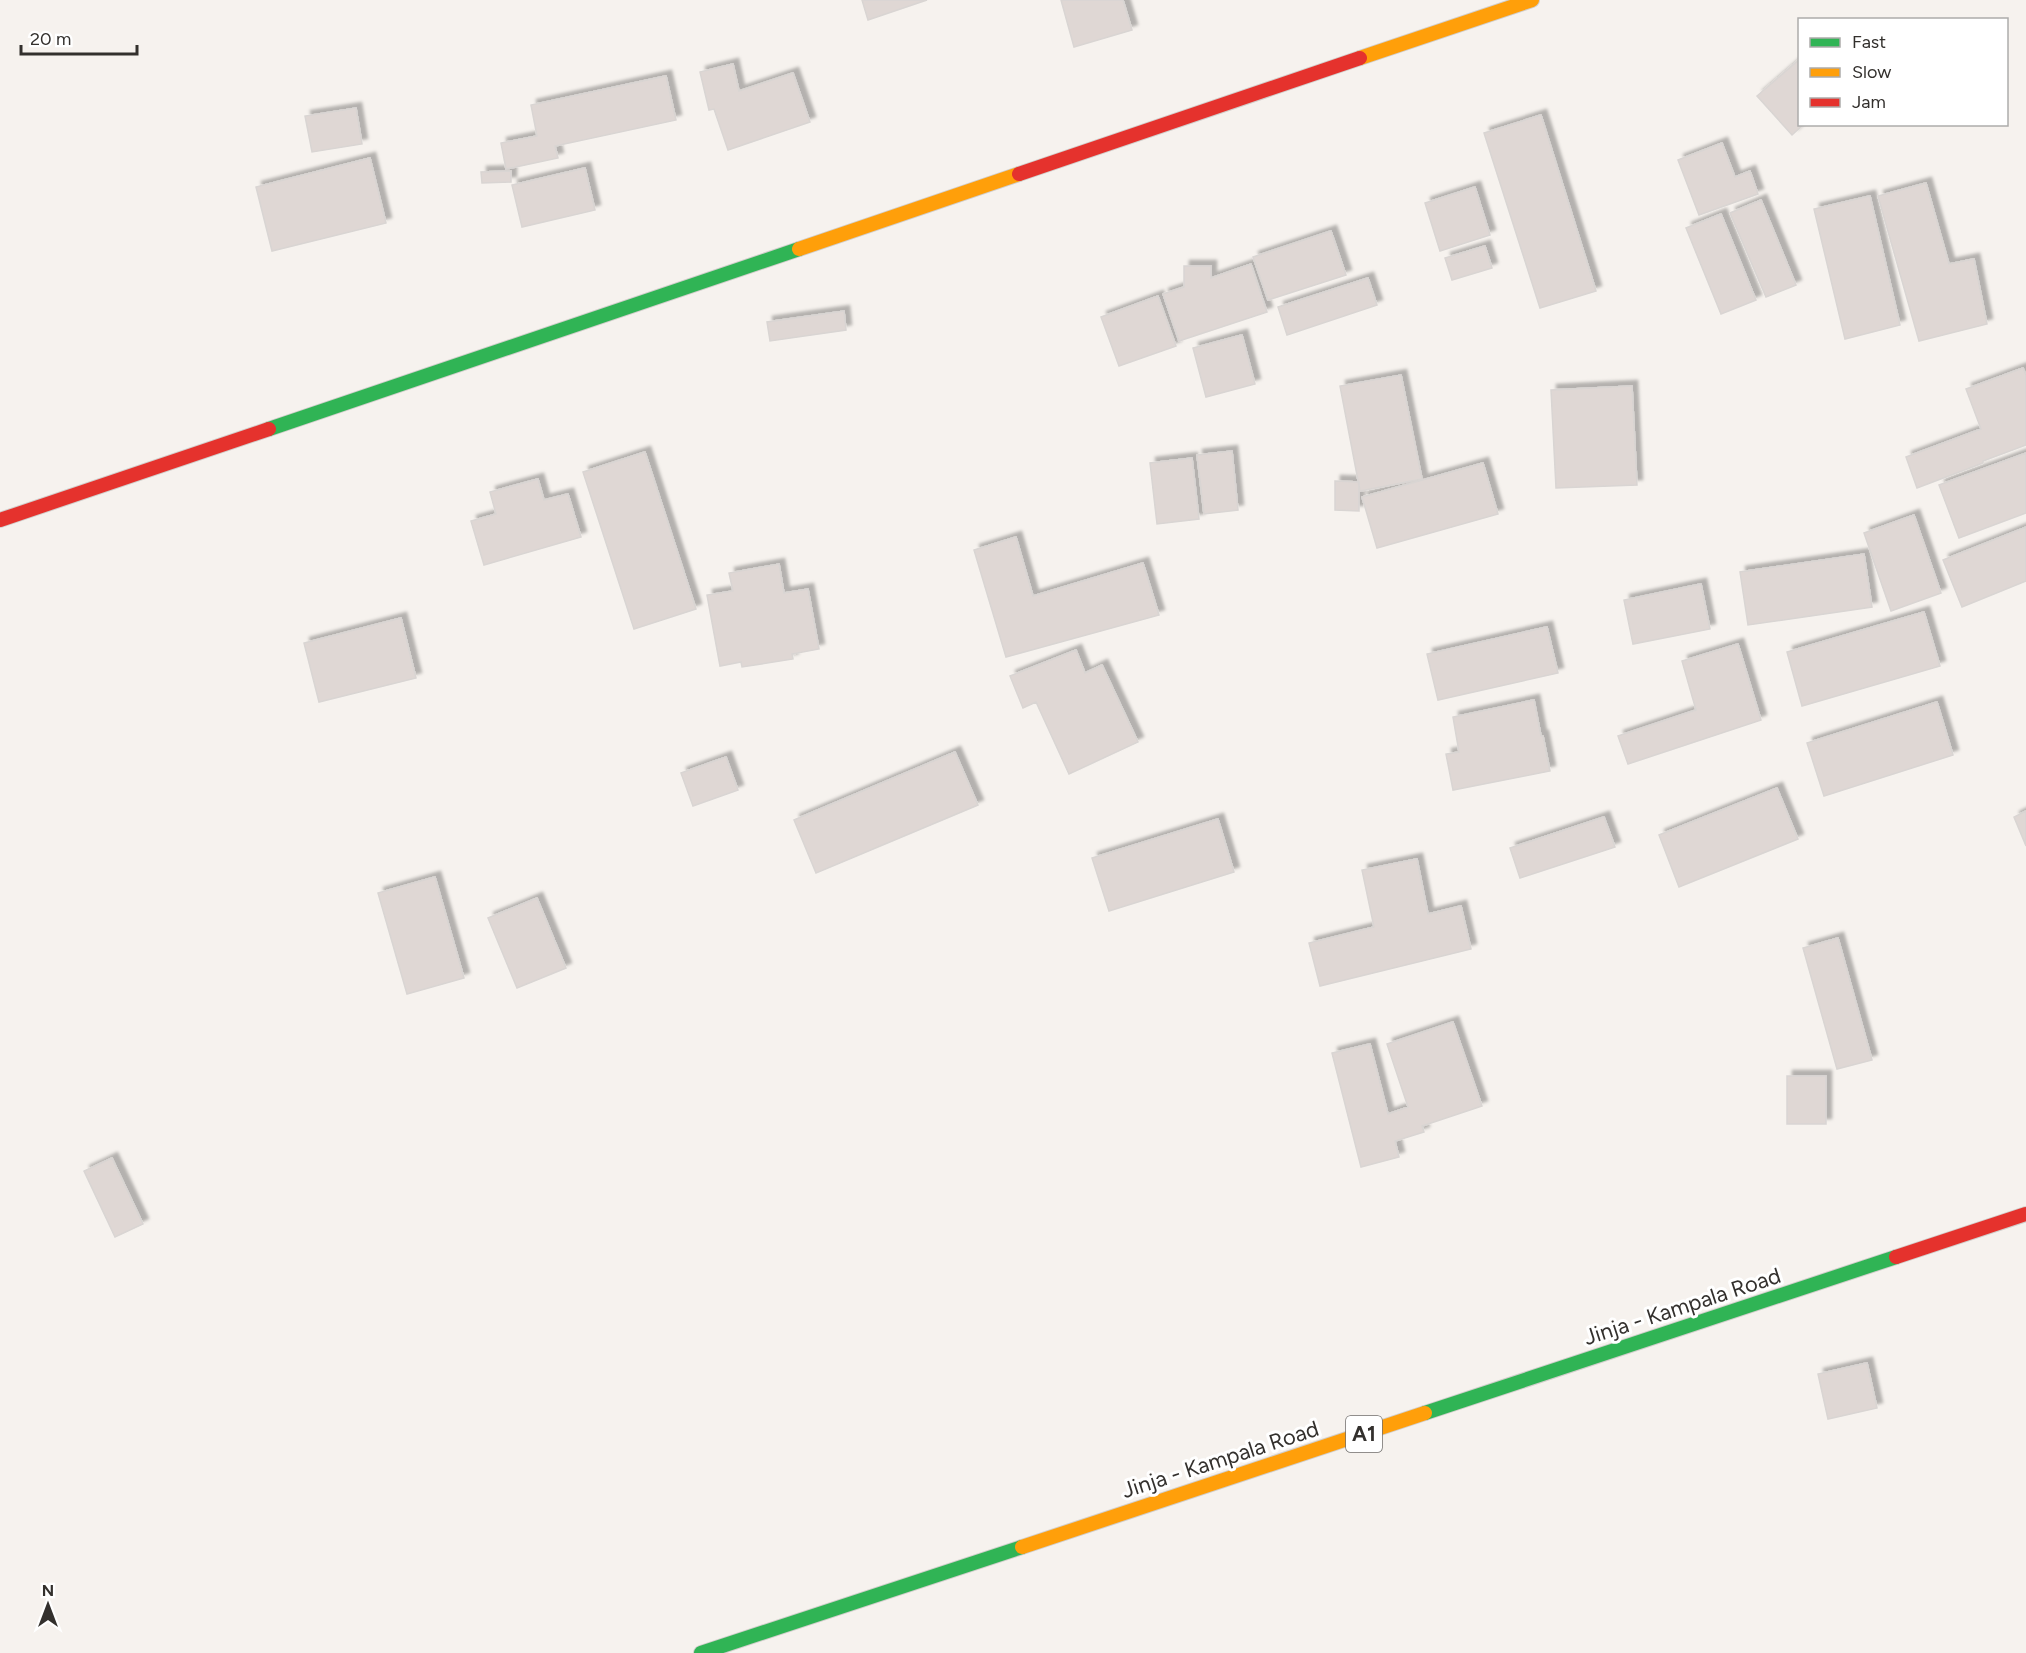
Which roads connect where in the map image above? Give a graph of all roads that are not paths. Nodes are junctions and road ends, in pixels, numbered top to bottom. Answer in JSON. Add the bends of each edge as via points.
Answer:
{"nodes":[{"id":1,"x":1532,"y":0,"type":"edge"},
{"id":2,"x":0,"y":520,"type":"edge"},
{"id":3,"x":2026,"y":1215,"type":"edge"},
{"id":4,"x":701,"y":1653,"type":"edge"}],
"edges":[{"from":1,"to":2,"type":"main road"},
{"from":3,"to":4,"type":"main road","name":"Jinja - Kampala Road","number":"A1"}]}
